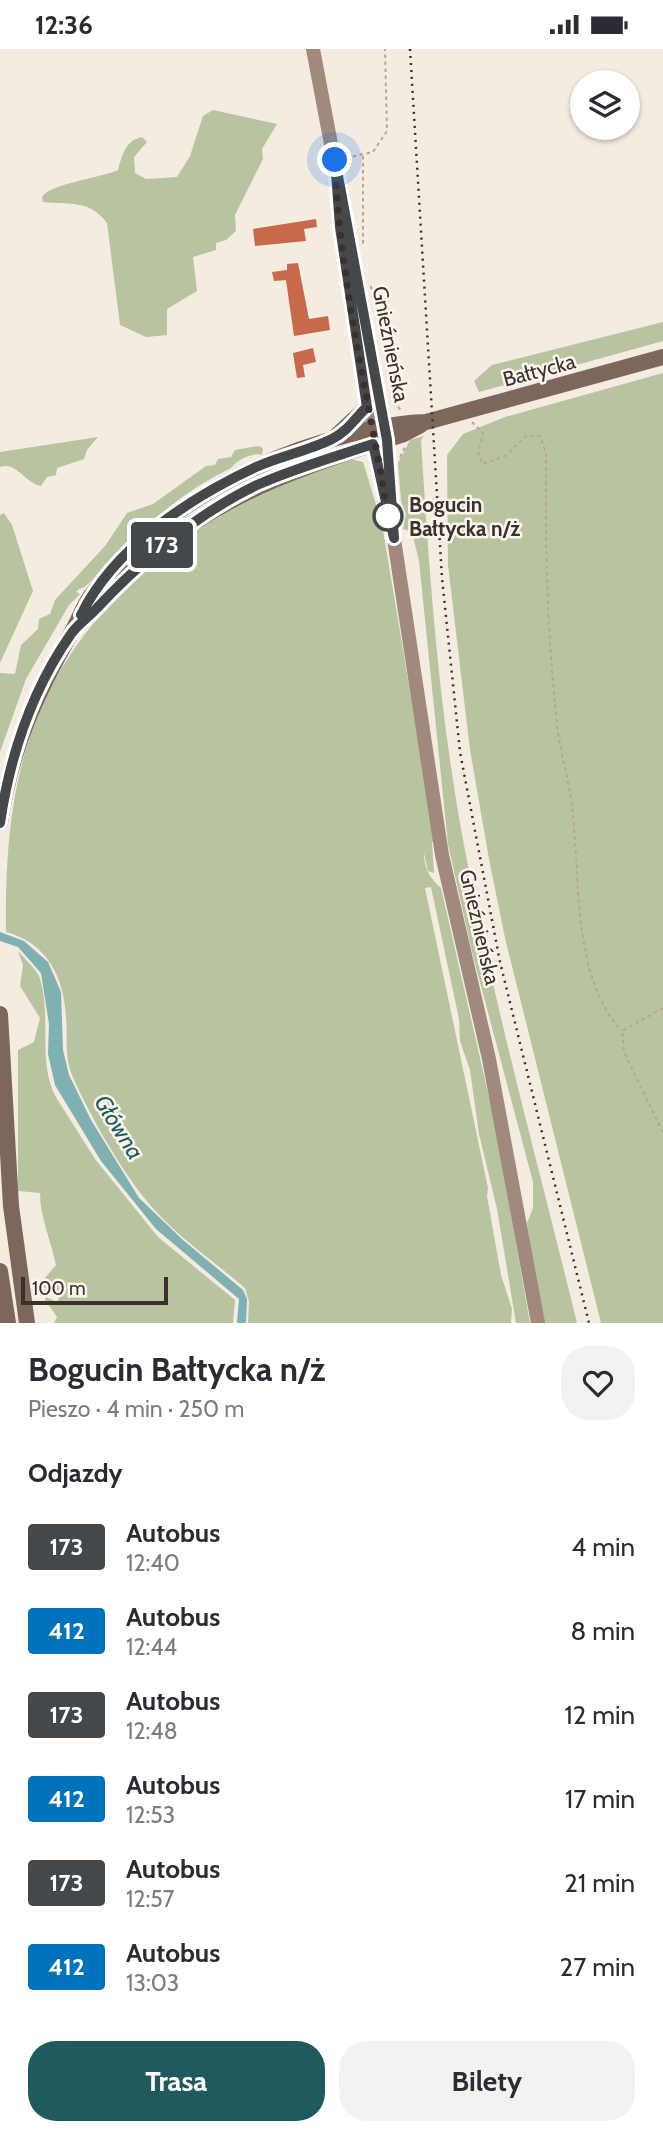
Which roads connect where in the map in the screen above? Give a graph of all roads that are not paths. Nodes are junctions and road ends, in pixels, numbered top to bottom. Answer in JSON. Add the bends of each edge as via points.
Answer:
{"nodes":[{"id":1,"x":313,"y":49,"type":"edge"},
{"id":2,"x":335,"y":160,"type":"junction"},
{"id":3,"x":663,"y":358,"type":"edge"},
{"id":4,"x":367,"y":407,"type":"junction"},
{"id":5,"x":379,"y":435,"type":"junction"},
{"id":6,"x":331,"y":440,"type":"junction"},
{"id":7,"x":73,"y":630,"type":"junction"},
{"id":8,"x":0,"y":823,"type":"edge"},
{"id":9,"x":0,"y":1014,"type":"edge"},
{"id":10,"x":5,"y":1112,"type":"junction"},
{"id":11,"x":0,"y":1128,"type":"edge"},
{"id":12,"x":0,"y":1156,"type":"edge"},
{"id":13,"x":9,"y":1181,"type":"junction"},
{"id":14,"x":0,"y":1271,"type":"edge"},
{"id":15,"x":8,"y":1323,"type":"edge"},
{"id":16,"x":27,"y":1323,"type":"edge"},
{"id":17,"x":538,"y":1323,"type":"edge"}],
"edges":[{"from":1,"to":2,"type":"street","name":"Gnieźnieńska"},
{"from":2,"to":4,"type":"street","name":"Gnieźnieńska","via":[[340,227]]},
{"from":2,"to":5,"type":"street","name":"Gnieźnieńska"},
{"from":3,"to":5,"type":"main road","name":"Bałtycka"},
{"from":4,"to":5,"type":"street","name":"Gnieźnieńska"},
{"from":4,"to":6,"type":"main road"},
{"from":5,"to":6,"type":"main road","name":"Bałtycka"},
{"from":5,"to":7,"type":"main road","name":"Bałtycka","via":[[279,476],[205,515],[135,568]]},
{"from":5,"to":17,"type":"street","name":"Gnieźnieńska","via":[[442,855],[492,1071]]},
{"from":6,"to":7,"type":"main road","name":"Bałtycka","via":[[235,477],[167,520],[103,581]]},
{"from":7,"to":8,"type":"main road","name":"Bałtycka","via":[[47,673],[22,730]]},
{"from":9,"to":10,"type":"main road"},
{"from":10,"to":11,"type":"street"},
{"from":10,"to":13,"type":"main road"},
{"from":12,"to":13,"type":"street"},
{"from":13,"to":16,"type":"main road"},
{"from":14,"to":15,"type":"main road"}]}
